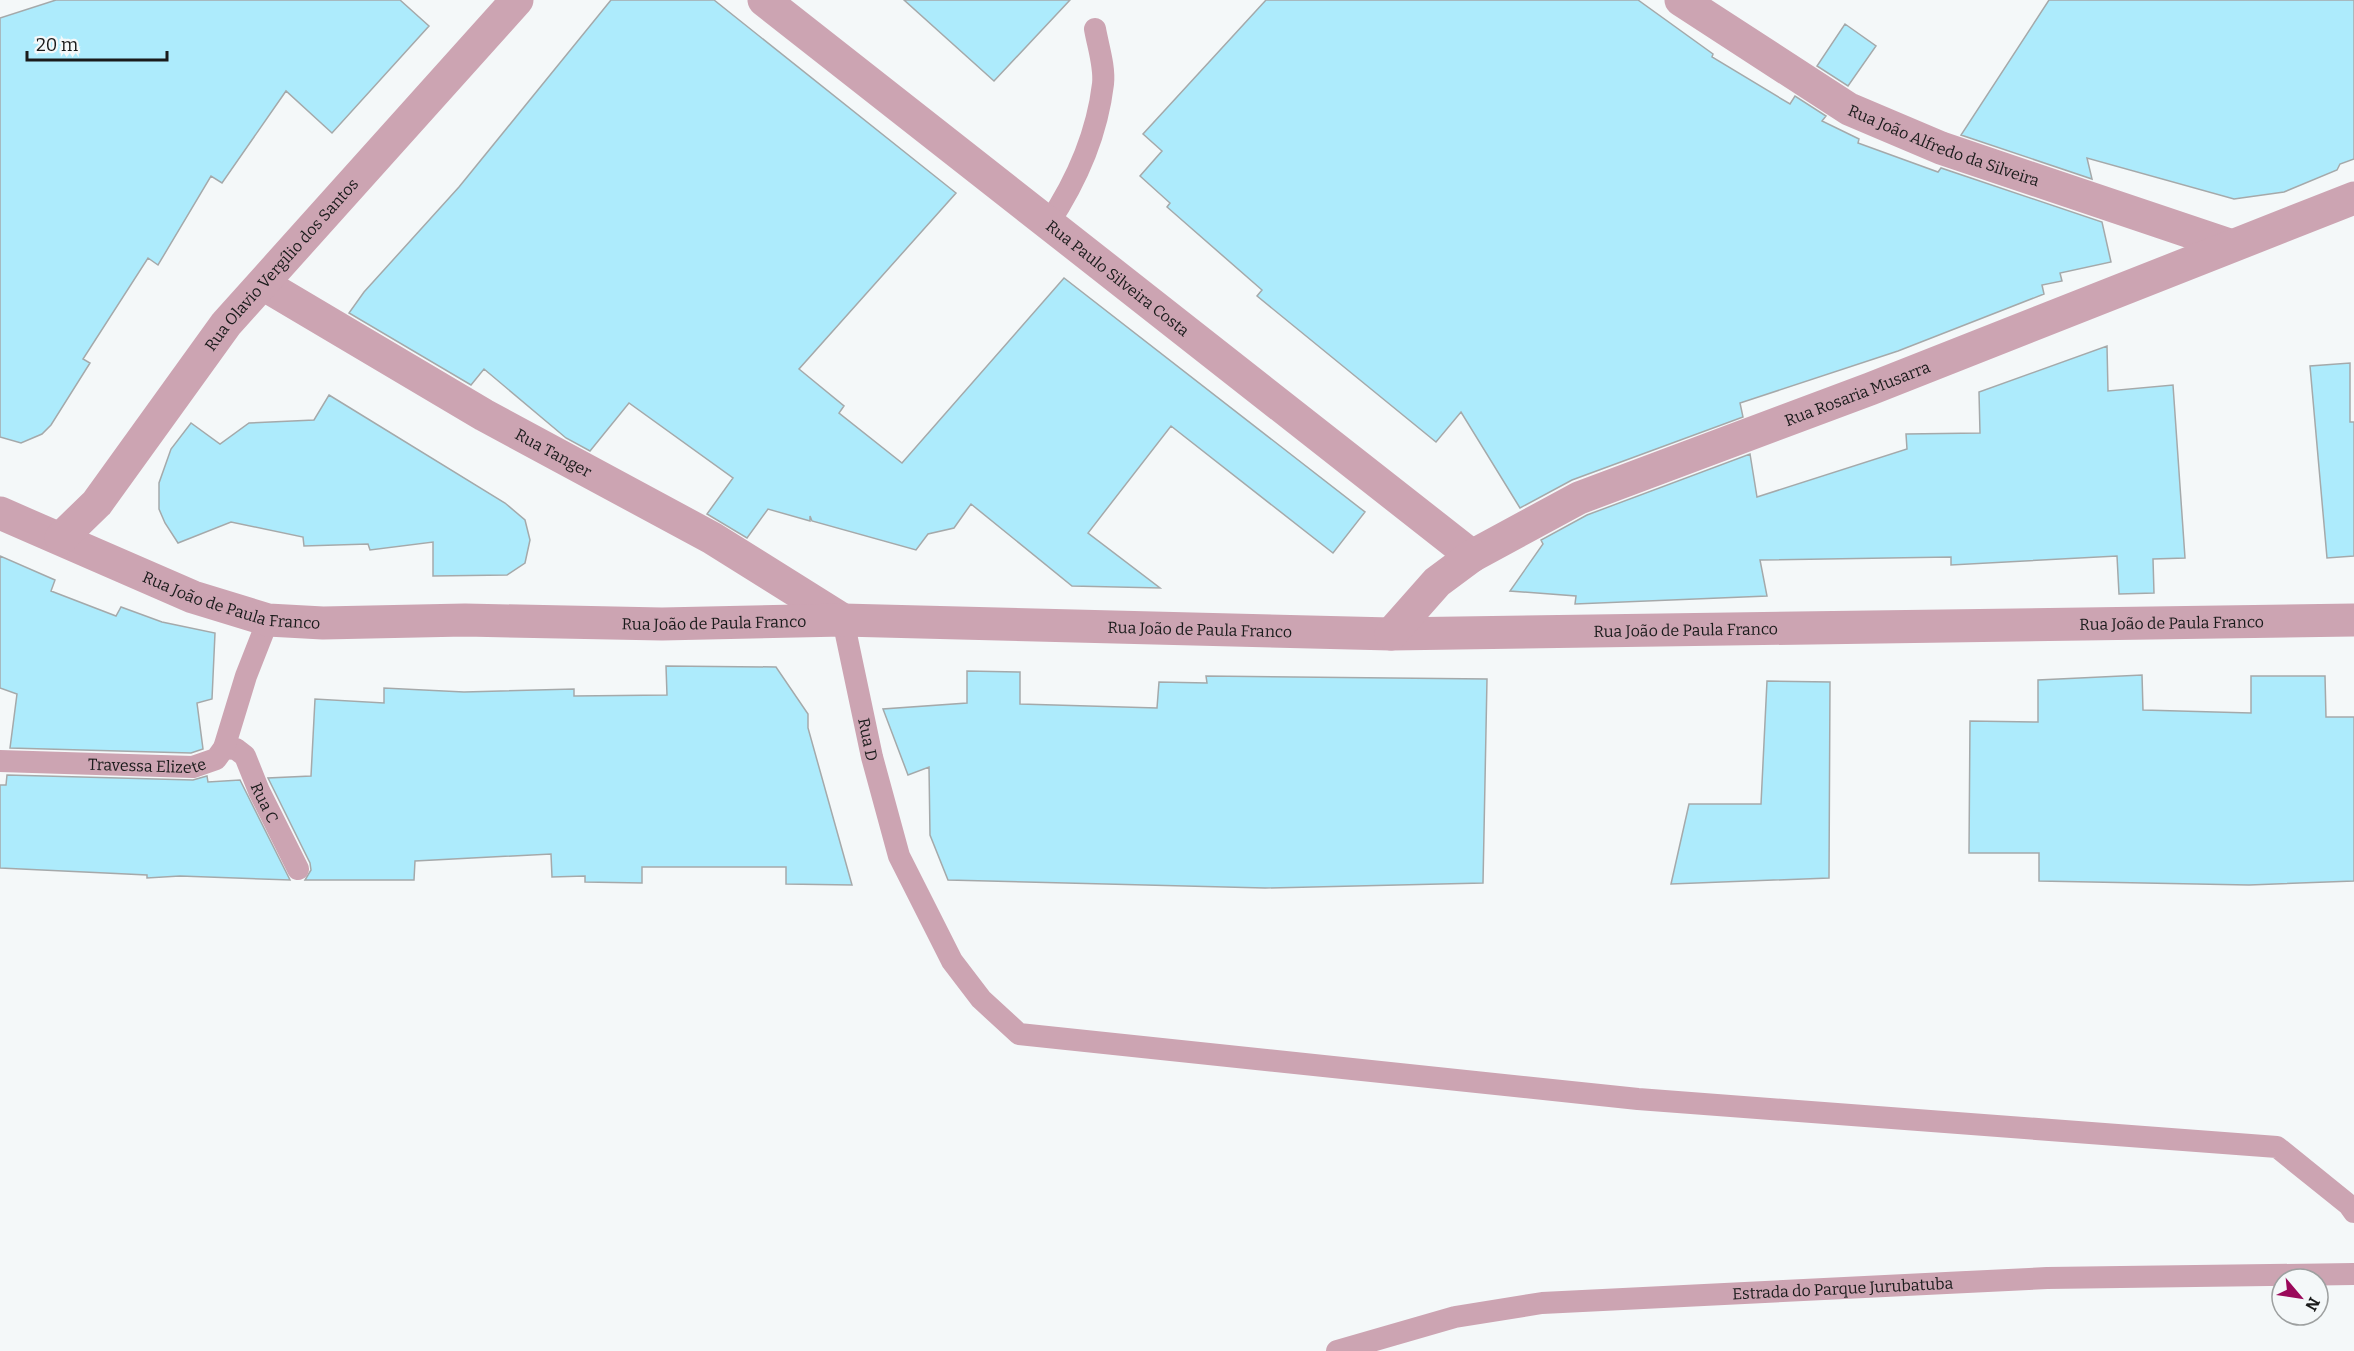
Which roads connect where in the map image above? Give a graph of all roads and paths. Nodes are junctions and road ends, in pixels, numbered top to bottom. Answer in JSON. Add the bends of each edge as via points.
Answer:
{"nodes":[{"id":1,"x":517,"y":0,"type":"edge"},
{"id":2,"x":764,"y":0,"type":"edge"},
{"id":3,"x":1681,"y":0,"type":"edge"},
{"id":4,"x":1095,"y":29,"type":"dead end"},
{"id":5,"x":2354,"y":198,"type":"edge"},
{"id":6,"x":1048,"y":224,"type":"junction"},
{"id":7,"x":2229,"y":245,"type":"junction"},
{"id":8,"x":263,"y":284,"type":"junction"},
{"id":9,"x":0,"y":513,"type":"edge"},
{"id":10,"x":62,"y":538,"type":"junction"},
{"id":11,"x":1473,"y":556,"type":"junction"},
{"id":12,"x":268,"y":620,"type":"junction"},
{"id":13,"x":843,"y":620,"type":"junction"},
{"id":14,"x":2354,"y":620,"type":"edge"},
{"id":15,"x":1391,"y":634,"type":"junction"},
{"id":16,"x":224,"y":748,"type":"junction"},
{"id":17,"x":0,"y":761,"type":"edge"},
{"id":18,"x":298,"y":869,"type":"dead end"},
{"id":19,"x":2354,"y":1212,"type":"edge"},
{"id":20,"x":2354,"y":1274,"type":"edge"},
{"id":21,"x":1337,"y":1351,"type":"edge"}],
"edges":[{"from":1,"to":8,"type":"street","name":"Rua Olavio Vergílio dos Santos"},
{"from":2,"to":6,"type":"street","name":"Rua Paulo Silveira Costa"},
{"from":3,"to":7,"type":"street","name":"Rua João Alfredo da Silveira","via":[[1849,109],[1941,148]]},
{"from":4,"to":6,"type":"lane","via":[[1103,82],[1086,157],[1070,192]]},
{"from":5,"to":7,"type":"street","name":"Rua Rosaria Musarra"},
{"from":6,"to":11,"type":"street","name":"Rua Paulo Silveira Costa"},
{"from":7,"to":11,"type":"street","name":"Rua Rosaria Musarra","via":[[1870,389],[1579,498]]},
{"from":8,"to":10,"type":"street","name":"Rua Olavio Vergílio dos Santos","via":[[226,324],[97,503]]},
{"from":8,"to":13,"type":"street","name":"Rua Tanger","via":[[494,420],[712,538]]},
{"from":9,"to":10,"type":"street","name":"Rua João de Paula Franco"},
{"from":10,"to":12,"type":"street","name":"Rua João de Paula Franco","via":[[193,597]]},
{"from":11,"to":15,"type":"street","name":"Rua Rosaria Musarra","via":[[1437,582]]},
{"from":12,"to":13,"type":"street","name":"Rua João de Paula Franco","via":[[662,624]]},
{"from":12,"to":16,"type":"lane","name":"Travessa Elizete"},
{"from":13,"to":15,"type":"street","name":"Rua João de Paula Franco"},
{"from":13,"to":19,"type":"lane","name":"Rua D","via":[[872,757],[899,856],[952,961],[981,999],[1019,1034],[1638,1100],[2277,1147]]},
{"from":14,"to":15,"type":"street","name":"Rua João de Paula Franco"},
{"from":16,"to":17,"type":"lane","name":"Travessa Elizete","via":[[216,759],[193,767]]},
{"from":16,"to":18,"type":"lane","name":"Rua C","via":[[236,749],[245,756]]},
{"from":20,"to":21,"type":"lane","name":"Estrada do Parque Jurubatuba","via":[[2047,1278],[1542,1303],[1455,1317]]}]}
